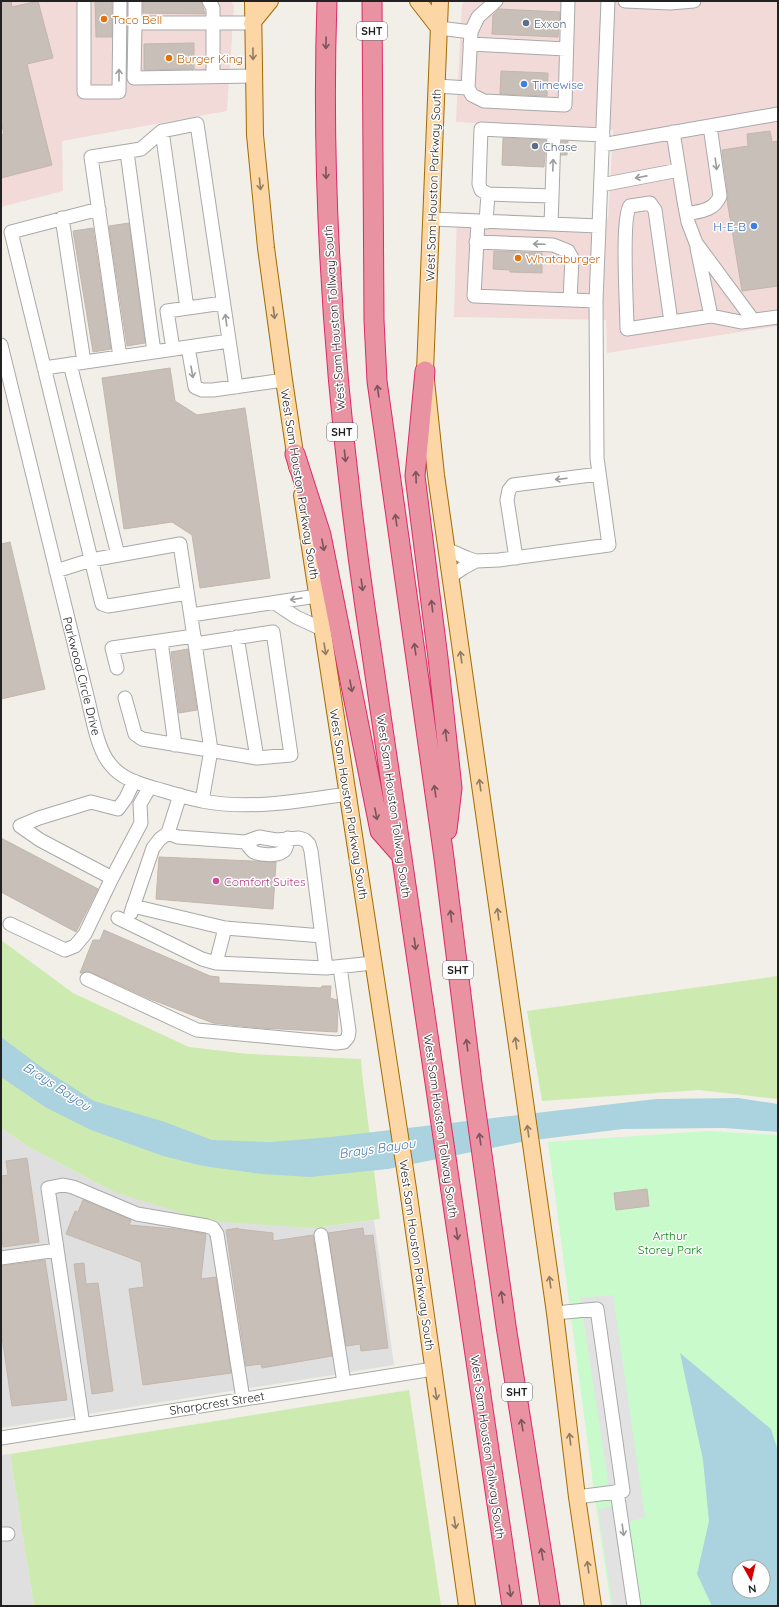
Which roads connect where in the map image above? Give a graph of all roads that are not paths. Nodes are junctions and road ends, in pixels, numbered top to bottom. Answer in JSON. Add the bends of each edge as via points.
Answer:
{"nodes":[{"id":1,"x":84,"y":1,"type":"edge"},
{"id":2,"x":120,"y":1,"type":"edge"},
{"id":3,"x":135,"y":1,"type":"edge"},
{"id":4,"x":209,"y":1,"type":"edge"},
{"id":5,"x":270,"y":1,"type":"edge"},
{"id":6,"x":372,"y":1,"type":"edge"},
{"id":7,"x":418,"y":1,"type":"edge"},
{"id":8,"x":440,"y":1,"type":"edge"},
{"id":9,"x":496,"y":1,"type":"edge"},
{"id":10,"x":568,"y":1,"type":"edge"},
{"id":11,"x":608,"y":1,"type":"edge"},
{"id":12,"x":624,"y":1,"type":"edge"},
{"id":13,"x":694,"y":1,"type":"edge"},
{"id":14,"x":327,"y":3,"type":"edge"},
{"id":15,"x":252,"y":9,"type":"edge"},
{"id":16,"x":135,"y":23,"type":"junction"},
{"id":17,"x":213,"y":23,"type":"junction"},
{"id":18,"x":439,"y":28,"type":"junction"},
{"id":19,"x":470,"y":38,"type":"junction"},
{"id":20,"x":566,"y":49,"type":"junction"},
{"id":21,"x":254,"y":76,"type":"junction"},
{"id":22,"x":213,"y":77,"type":"junction"},
{"id":23,"x":436,"y":86,"type":"junction"},
{"id":24,"x":468,"y":88,"type":"junction"},
{"id":25,"x":778,"y":114,"type":"edge"},
{"id":26,"x":710,"y":126,"type":"junction"},
{"id":27,"x":162,"y":131,"type":"junction"},
{"id":28,"x":673,"y":132,"type":"junction"},
{"id":29,"x":554,"y":133,"type":"junction"},
{"id":30,"x":603,"y":140,"type":"junction"},
{"id":31,"x":127,"y":152,"type":"junction"},
{"id":32,"x":679,"y":170,"type":"junction"},
{"id":33,"x":601,"y":185,"type":"junction"},
{"id":34,"x":488,"y":194,"type":"junction"},
{"id":35,"x":552,"y":196,"type":"junction"},
{"id":36,"x":99,"y":209,"type":"junction"},
{"id":37,"x":687,"y":214,"type":"junction"},
{"id":38,"x":62,"y":218,"type":"junction"},
{"id":39,"x":431,"y":219,"type":"junction"},
{"id":40,"x":482,"y":221,"type":"junction"},
{"id":41,"x":550,"y":224,"type":"junction"},
{"id":42,"x":599,"y":226,"type":"junction"},
{"id":43,"x":476,"y":242,"type":"junction"},
{"id":44,"x":696,"y":243,"type":"junction"},
{"id":45,"x":570,"y":300,"type":"junction"},
{"id":46,"x":596,"y":302,"type":"junction"},
{"id":47,"x":223,"y":303,"type":"junction"},
{"id":48,"x":187,"y":308,"type":"junction"},
{"id":49,"x":711,"y":316,"type":"junction"},
{"id":50,"x":778,"y":317,"type":"edge"},
{"id":51,"x":753,"y":320,"type":"junction"},
{"id":52,"x":671,"y":322,"type":"junction"},
{"id":53,"x":229,"y":341,"type":"junction"},
{"id":54,"x":1,"y":345,"type":"edge"},
{"id":55,"x":188,"y":347,"type":"junction"},
{"id":56,"x":173,"y":349,"type":"junction"},
{"id":57,"x":154,"y":352,"type":"junction"},
{"id":58,"x":120,"y":357,"type":"junction"},
{"id":59,"x":84,"y":362,"type":"junction"},
{"id":60,"x":70,"y":364,"type":"junction"},
{"id":61,"x":44,"y":368,"type":"junction"},
{"id":62,"x":425,"y":371,"type":"junction"},
{"id":63,"x":284,"y":380,"type":"junction"},
{"id":64,"x":236,"y":387,"type":"junction"},
{"id":65,"x":295,"y":454,"type":"junction"},
{"id":66,"x":599,"y":474,"type":"junction"},
{"id":67,"x":446,"y":548,"type":"junction"},
{"id":68,"x":118,"y":555,"type":"junction"},
{"id":69,"x":516,"y":558,"type":"junction"},
{"id":70,"x":90,"y":560,"type":"junction"},
{"id":71,"x":476,"y":561,"type":"junction"},
{"id":72,"x":56,"y":571,"type":"junction"},
{"id":73,"x":450,"y":577,"type":"junction"},
{"id":74,"x":187,"y":593,"type":"junction"},
{"id":75,"x":317,"y":596,"type":"junction"},
{"id":76,"x":275,"y":602,"type":"junction"},
{"id":77,"x":191,"y":615,"type":"junction"},
{"id":78,"x":322,"y":629,"type":"junction"},
{"id":79,"x":237,"y":637,"type":"junction"},
{"id":80,"x":194,"y":640,"type":"junction"},
{"id":81,"x":160,"y":641,"type":"junction"},
{"id":82,"x":117,"y":668,"type":"dead end"},
{"id":83,"x":125,"y":698,"type":"dead end"},
{"id":84,"x":176,"y":744,"type":"junction"},
{"id":85,"x":211,"y":750,"type":"junction"},
{"id":86,"x":257,"y":758,"type":"junction"},
{"id":87,"x":134,"y":781,"type":"junction"},
{"id":88,"x":150,"y":787,"type":"junction"},
{"id":89,"x":347,"y":794,"type":"junction"},
{"id":90,"x":180,"y":795,"type":"junction"},
{"id":91,"x":202,"y":801,"type":"junction"},
{"id":92,"x":168,"y":833,"type":"junction"},
{"id":93,"x":402,"y":856,"type":"junction"},
{"id":94,"x":444,"y":858,"type":"junction"},
{"id":95,"x":112,"y":878,"type":"junction"},
{"id":96,"x":133,"y":906,"type":"junction"},
{"id":97,"x":10,"y":924,"type":"dead end"},
{"id":98,"x":225,"y":928,"type":"junction"},
{"id":99,"x":322,"y":936,"type":"junction"},
{"id":100,"x":216,"y":963,"type":"junction"},
{"id":101,"x":373,"y":963,"type":"junction"},
{"id":102,"x":340,"y":967,"type":"junction"},
{"id":103,"x":326,"y":968,"type":"junction"},
{"id":104,"x":87,"y":979,"type":"dead end"},
{"id":105,"x":321,"y":1235,"type":"dead end"},
{"id":106,"x":57,"y":1250,"type":"junction"},
{"id":107,"x":1,"y":1258,"type":"edge"},
{"id":108,"x":555,"y":1312,"type":"junction"},
{"id":109,"x":433,"y":1369,"type":"junction"},
{"id":110,"x":344,"y":1383,"type":"junction"},
{"id":111,"x":243,"y":1399,"type":"junction"},
{"id":112,"x":83,"y":1425,"type":"junction"},
{"id":113,"x":1,"y":1438,"type":"edge"},
{"id":114,"x":617,"y":1492,"type":"junction"},
{"id":115,"x":577,"y":1497,"type":"junction"},
{"id":116,"x":466,"y":1606,"type":"edge"},
{"id":117,"x":512,"y":1606,"type":"edge"},
{"id":118,"x":550,"y":1606,"type":"edge"},
{"id":119,"x":593,"y":1606,"type":"edge"},
{"id":120,"x":634,"y":1606,"type":"edge"}],
"edges":[{"from":1,"to":2,"type":"street","one_way":true,"via":[[84,92],[119,92]]},
{"from":3,"to":16,"type":"street"},
{"from":4,"to":17,"type":"street","via":[[213,8]]},
{"from":5,"to":15,"type":"main road"},
{"from":94,"to":6,"type":"highway","number":"SHT","one_way":true,"via":[[377,381],[374,320]]},
{"from":7,"to":18,"type":"main road"},
{"from":8,"to":18,"type":"main road","name":"West Sam Houston Parkway South"},
{"from":9,"to":19,"type":"street","via":[[478,17]]},
{"from":10,"to":20,"type":"street"},
{"from":11,"to":30,"type":"street"},
{"from":12,"to":13,"type":"street","via":[[670,4]]},
{"from":14,"to":93,"type":"highway","name":"West Sam Houston Tollway South","number":"SHT","one_way":true,"via":[[326,182],[338,384],[352,519]]},
{"from":15,"to":17,"type":"street"},
{"from":15,"to":21,"type":"main road","name":"West Sam Houston Parkway South","one_way":true},
{"from":16,"to":17,"type":"street"},
{"from":16,"to":22,"type":"street","via":[[134,78]]},
{"from":17,"to":22,"type":"street"},
{"from":18,"to":19,"type":"street"},
{"from":18,"to":23,"type":"main road","name":"West Sam Houston Parkway South"},
{"from":19,"to":20,"type":"street"},
{"from":19,"to":24,"type":"street"},
{"from":20,"to":24,"type":"street","via":[[565,105],[484,101],[472,95]]},
{"from":21,"to":22,"type":"street"},
{"from":21,"to":63,"type":"main road","name":"West Sam Houston Parkway South","one_way":true,"via":[[255,135],[266,248]]},
{"from":23,"to":24,"type":"street"},
{"from":23,"to":39,"type":"main road","name":"West Sam Houston Parkway South"},
{"from":25,"to":26,"type":"street"},
{"from":26,"to":28,"type":"street"},
{"from":26,"to":37,"type":"street","one_way":true,"via":[[720,196],[712,208]]},
{"from":27,"to":31,"type":"street","via":[[141,149]]},
{"from":27,"to":47,"type":"street","via":[[197,124]]},
{"from":27,"to":48,"type":"street"},
{"from":28,"to":30,"type":"street"},
{"from":28,"to":32,"type":"street"},
{"from":29,"to":30,"type":"street"},
{"from":29,"to":34,"type":"street","via":[[481,129],[479,184],[481,190]]},
{"from":35,"to":29,"type":"street","one_way":true},
{"from":30,"to":33,"type":"street"},
{"from":31,"to":36,"type":"street","via":[[92,157]]},
{"from":31,"to":57,"type":"street"},
{"from":32,"to":33,"type":"street","one_way":true},
{"from":32,"to":37,"type":"street"},
{"from":33,"to":42,"type":"street"},
{"from":34,"to":35,"type":"street"},
{"from":34,"to":40,"type":"street"},
{"from":35,"to":41,"type":"street"},
{"from":36,"to":38,"type":"street"},
{"from":36,"to":58,"type":"street"},
{"from":37,"to":44,"type":"street"},
{"from":38,"to":59,"type":"street"},
{"from":38,"to":61,"type":"street","via":[[11,232]]},
{"from":39,"to":40,"type":"street"},
{"from":39,"to":62,"type":"main road","name":"West Sam Houston Parkway South"},
{"from":40,"to":41,"type":"street"},
{"from":40,"to":43,"type":"street"},
{"from":41,"to":42,"type":"street"},
{"from":42,"to":46,"type":"street"},
{"from":45,"to":43,"type":"street","one_way":true,"via":[[572,258],[568,251],[553,244]]},
{"from":43,"to":45,"type":"street","via":[[474,296]]},
{"from":44,"to":49,"type":"street"},
{"from":44,"to":51,"type":"street"},
{"from":45,"to":46,"type":"street"},
{"from":46,"to":66,"type":"street"},
{"from":47,"to":48,"type":"street"},
{"from":53,"to":47,"type":"street","one_way":true},
{"from":48,"to":56,"type":"street","via":[[167,311]]},
{"from":49,"to":51,"type":"street","via":[[741,322]]},
{"from":49,"to":52,"type":"street"},
{"from":50,"to":51,"type":"street"},
{"from":52,"to":52,"type":"street","via":[[655,210],[650,203],[630,206],[626,213],[624,233],[627,329]]},
{"from":53,"to":55,"type":"street"},
{"from":53,"to":64,"type":"street"},
{"from":54,"to":72,"type":"street","name":"Parkwood Circle Drive"},
{"from":55,"to":56,"type":"street"},
{"from":55,"to":64,"type":"street","one_way":true,"via":[[195,386],[202,390]]},
{"from":56,"to":57,"type":"street"},
{"from":57,"to":58,"type":"street"},
{"from":58,"to":59,"type":"street"},
{"from":59,"to":60,"type":"street"},
{"from":60,"to":61,"type":"street"},
{"from":60,"to":68,"type":"street"},
{"from":61,"to":70,"type":"street"},
{"from":62,"to":67,"type":"main road","name":"West Sam Houston Parkway South"},
{"from":94,"to":62,"type":"highway","one_way":true,"via":[[452,788],[415,476]]},
{"from":63,"to":64,"type":"street"},
{"from":63,"to":65,"type":"main road","name":"West Sam Houston Parkway South"},
{"from":65,"to":75,"type":"main road","name":"West Sam Houston Parkway South"},
{"from":65,"to":93,"type":"highway","one_way":true,"via":[[321,535],[380,831]]},
{"from":66,"to":69,"type":"street","one_way":true,"via":[[513,485],[507,500]]},
{"from":66,"to":69,"type":"street","via":[[609,545]]},
{"from":67,"to":71,"type":"street"},
{"from":67,"to":73,"type":"main road","name":"West Sam Houston Parkway South"},
{"from":68,"to":70,"type":"street"},
{"from":68,"to":74,"type":"street","via":[[180,544]]},
{"from":69,"to":71,"type":"street"},
{"from":70,"to":72,"type":"street"},
{"from":70,"to":74,"type":"street","via":[[102,604],[108,606]]},
{"from":71,"to":73,"type":"street"},
{"from":72,"to":87,"type":"street","name":"Parkwood Circle Drive","via":[[102,754],[121,775]]},
{"from":108,"to":73,"type":"main road","name":"West Sam Houston Parkway South","one_way":true},
{"from":74,"to":77,"type":"street"},
{"from":75,"to":76,"type":"street","one_way":true},
{"from":75,"to":78,"type":"main road","name":"West Sam Houston Parkway South"},
{"from":76,"to":77,"type":"street"},
{"from":76,"to":78,"type":"street","via":[[296,617]]},
{"from":77,"to":80,"type":"street"},
{"from":78,"to":89,"type":"main road","name":"West Sam Houston Parkway South","one_way":true},
{"from":79,"to":80,"type":"street"},
{"from":79,"to":86,"type":"street"},
{"from":79,"to":86,"type":"street","via":[[272,632],[291,755]]},
{"from":80,"to":81,"type":"street"},
{"from":80,"to":85,"type":"street"},
{"from":81,"to":82,"type":"street","via":[[112,648]]},
{"from":81,"to":84,"type":"street"},
{"from":83,"to":84,"type":"street","via":[[136,734],[142,739]]},
{"from":84,"to":85,"type":"street"},
{"from":85,"to":86,"type":"street"},
{"from":85,"to":91,"type":"street"},
{"from":87,"to":88,"type":"street","name":"Parkwood Circle Drive"},
{"from":87,"to":95,"type":"street","via":[[118,809],[91,802],[20,826],[40,840]]},
{"from":88,"to":90,"type":"street","name":"Parkwood Circle Drive"},
{"from":88,"to":95,"type":"street","via":[[140,804],[141,823]]},
{"from":89,"to":91,"type":"street","name":"Parkwood Circle Drive","via":[[250,805]]},
{"from":89,"to":101,"type":"main road","name":"West Sam Houston Parkway South"},
{"from":90,"to":91,"type":"street","name":"Parkwood Circle Drive"},
{"from":90,"to":92,"type":"street"},
{"from":92,"to":96,"type":"street","via":[[153,848]]},
{"from":92,"to":99,"type":"street","via":[[178,837],[245,842],[259,838],[299,838],[310,844]]},
{"from":93,"to":117,"type":"highway","name":"West Sam Houston Tollway South","number":"SHT","one_way":true},
{"from":118,"to":94,"type":"highway","number":"SHT","one_way":true,"via":[[506,1326]]},
{"from":95,"to":97,"type":"street","via":[[84,934],[75,946],[65,950]]},
{"from":96,"to":98,"type":"street"},
{"from":96,"to":100,"type":"street","via":[[123,920],[202,959]]},
{"from":98,"to":99,"type":"street"},
{"from":98,"to":100,"type":"street"},
{"from":99,"to":103,"type":"street"},
{"from":100,"to":103,"type":"street"},
{"from":101,"to":102,"type":"street"},
{"from":101,"to":109,"type":"main road","name":"West Sam Houston Parkway South"},
{"from":102,"to":103,"type":"street"},
{"from":102,"to":104,"type":"street","via":[[349,1031],[344,1042],[336,1043],[197,1030]]},
{"from":105,"to":110,"type":"street"},
{"from":106,"to":107,"type":"street"},
{"from":106,"to":111,"type":"street","via":[[48,1188],[63,1185],[137,1214],[213,1228],[217,1234]]},
{"from":106,"to":112,"type":"street"},
{"from":108,"to":114,"type":"street","via":[[595,1303],[623,1491]]},
{"from":115,"to":108,"type":"main road","name":"West Sam Houston Parkway South","one_way":true},
{"from":109,"to":110,"type":"street","name":"Sharpcrest Street"},
{"from":109,"to":116,"type":"main road","name":"West Sam Houston Parkway South","one_way":true},
{"from":110,"to":111,"type":"street","name":"Sharpcrest Street"},
{"from":111,"to":112,"type":"street","name":"Sharpcrest Street"},
{"from":112,"to":113,"type":"street","name":"Sharpcrest Street"},
{"from":114,"to":115,"type":"street"},
{"from":114,"to":120,"type":"street","one_way":true},
{"from":119,"to":115,"type":"main road","name":"West Sam Houston Parkway South","one_way":true}]}
